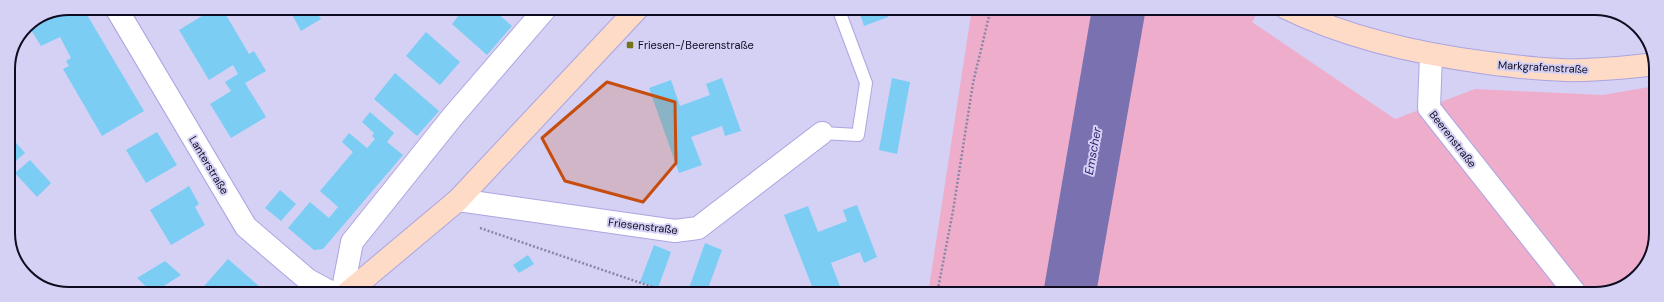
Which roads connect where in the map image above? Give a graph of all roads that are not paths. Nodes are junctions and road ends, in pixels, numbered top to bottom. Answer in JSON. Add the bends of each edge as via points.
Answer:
{"nodes":[{"id":1,"x":120,"y":15,"type":"edge"},
{"id":2,"x":540,"y":15,"type":"edge"},
{"id":3,"x":631,"y":15,"type":"edge"},
{"id":4,"x":841,"y":15,"type":"edge"},
{"id":5,"x":1304,"y":15,"type":"edge"},
{"id":6,"x":1431,"y":55,"type":"junction"},
{"id":7,"x":1649,"y":65,"type":"edge"},
{"id":8,"x":822,"y":133,"type":"joint"},
{"id":9,"x":458,"y":200,"type":"junction"},
{"id":10,"x":321,"y":287,"type":"edge"},
{"id":11,"x":343,"y":287,"type":"edge"},
{"id":12,"x":354,"y":287,"type":"edge"},
{"id":13,"x":1570,"y":287,"type":"edge"}],
"edges":[{"from":1,"to":10,"type":"street","name":"Lanterstraße","via":[[246,227],[308,280]]},
{"from":2,"to":11,"type":"street","via":[[453,116],[352,242]]},
{"from":3,"to":9,"type":"main road"},
{"from":4,"to":8,"type":"lane","via":[[866,83],[858,135]]},
{"from":5,"to":6,"type":"main road","via":[[1352,34]]},
{"from":6,"to":7,"type":"main road","name":"Markgrafenstraße","via":[[1547,69],[1585,70]]},
{"from":6,"to":13,"type":"street","name":"Beerenstraße","via":[[1429,108]]},
{"from":8,"to":9,"type":"street","name":"Friesenstraße","via":[[698,228],[688,230],[675,232]]},
{"from":9,"to":12,"type":"main road"}]}
